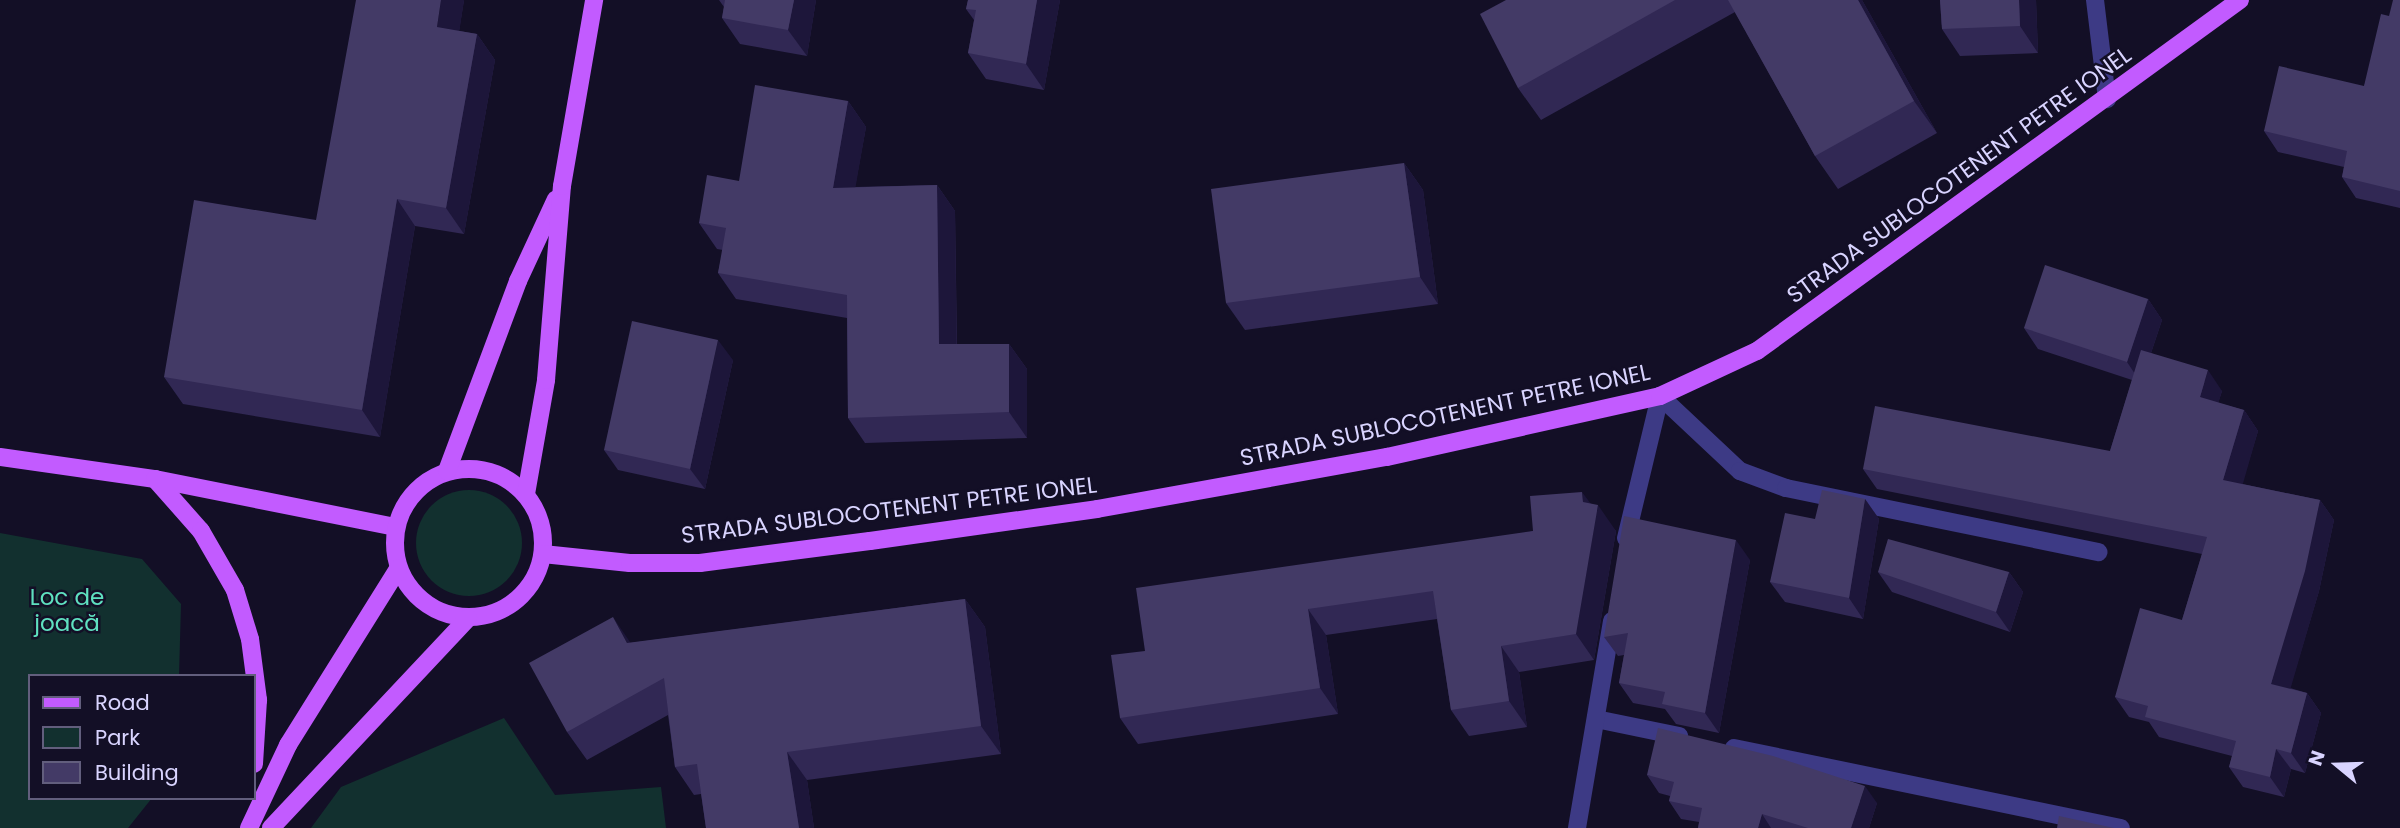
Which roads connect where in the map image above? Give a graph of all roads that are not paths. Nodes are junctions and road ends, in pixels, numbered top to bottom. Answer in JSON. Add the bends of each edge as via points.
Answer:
{"nodes":[{"id":1,"x":594,"y":0,"type":"edge"},
{"id":2,"x":2095,"y":0,"type":"edge"},
{"id":3,"x":2241,"y":0,"type":"edge"},
{"id":4,"x":2107,"y":99,"type":"junction"},
{"id":5,"x":562,"y":187,"type":"junction"},
{"id":6,"x":1660,"y":396,"type":"junction"},
{"id":7,"x":0,"y":457,"type":"edge"},
{"id":8,"x":447,"y":471,"type":"junction"},
{"id":9,"x":155,"y":479,"type":"junction"},
{"id":10,"x":526,"y":494,"type":"junction"},
{"id":11,"x":396,"y":527,"type":"junction"},
{"id":12,"x":2099,"y":552,"type":"dead end"},
{"id":13,"x":1624,"y":553,"type":"edge"},
{"id":14,"x":543,"y":554,"type":"junction"},
{"id":15,"x":398,"y":569,"type":"junction"},
{"id":16,"x":1614,"y":608,"type":"edge"},
{"id":17,"x":468,"y":618,"type":"junction"},
{"id":18,"x":255,"y":674,"type":"edge"},
{"id":19,"x":256,"y":685,"type":"edge"},
{"id":20,"x":1596,"y":719,"type":"junction"},
{"id":21,"x":256,"y":732,"type":"edge"},
{"id":22,"x":247,"y":800,"type":"edge"},
{"id":23,"x":241,"y":828,"type":"edge"},
{"id":24,"x":249,"y":828,"type":"edge"},
{"id":25,"x":271,"y":828,"type":"edge"},
{"id":26,"x":1577,"y":828,"type":"edge"},
{"id":27,"x":2121,"y":828,"type":"edge"}],
"edges":[{"from":1,"to":5,"type":"main road"},
{"from":2,"to":4,"type":"street"},
{"from":3,"to":4,"type":"main road","name":"STRADA SUBLOCOTENENT PETRE IONEL"},
{"from":4,"to":6,"type":"main road","name":"STRADA SUBLOCOTENENT PETRE IONEL","via":[[1757,351]]},
{"from":5,"to":8,"type":"main road","via":[[519,281]]},
{"from":5,"to":10,"type":"main road","via":[[546,380]]},
{"from":6,"to":12,"type":"street","via":[[1740,471],[1786,488]]},
{"from":6,"to":13,"type":"street"},
{"from":6,"to":14,"type":"main road","name":"STRADA SUBLOCOTENENT PETRE IONEL","via":[[1387,457],[1097,509],[700,563],[630,563]]},
{"from":7,"to":9,"type":"main road"},
{"from":8,"to":10,"type":"main road","via":[[491,471]]},
{"from":8,"to":11,"type":"main road","via":[[424,483],[406,503]]},
{"from":9,"to":11,"type":"main road"},
{"from":9,"to":18,"type":"main road","via":[[201,531],[235,590]]},
{"from":10,"to":14,"type":"main road","via":[[543,533]]},
{"from":11,"to":15,"type":"main road"},
{"from":14,"to":17,"type":"main road","via":[[537,575],[508,607]]},
{"from":15,"to":17,"type":"main road","via":[[425,604],[446,615]]},
{"from":15,"to":24,"type":"main road","via":[[288,745]]},
{"from":16,"to":20,"type":"street"},
{"from":17,"to":25,"type":"main road"},
{"from":19,"to":21,"type":"main road"},
{"from":20,"to":26,"type":"street"},
{"from":20,"to":27,"type":"street"},
{"from":22,"to":23,"type":"main road"}]}
